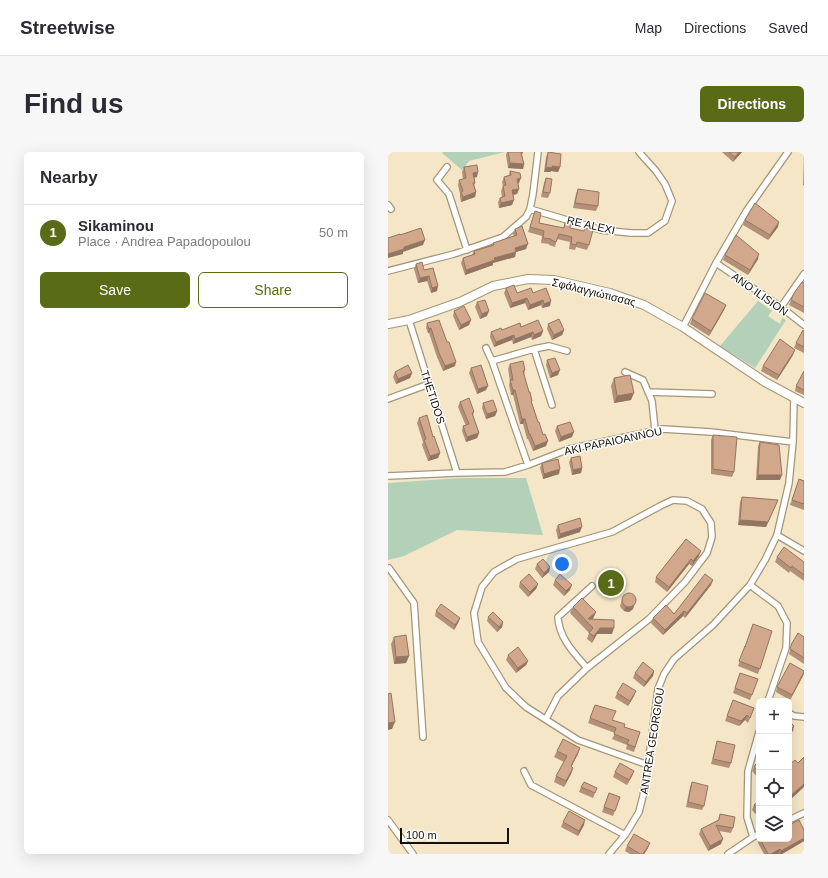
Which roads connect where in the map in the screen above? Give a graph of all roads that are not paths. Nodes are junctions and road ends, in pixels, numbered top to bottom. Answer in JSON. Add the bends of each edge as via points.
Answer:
{"nodes":[{"id":1,"x":538,"y":152,"type":"edge"},
{"id":2,"x":638,"y":152,"type":"edge"},
{"id":3,"x":788,"y":152,"type":"edge"},
{"id":4,"x":447,"y":167,"type":"dead end"},
{"id":5,"x":530,"y":209,"type":"junction"},
{"id":6,"x":467,"y":250,"type":"junction"},
{"id":7,"x":716,"y":263,"type":"junction"},
{"id":8,"x":388,"y":272,"type":"edge"},
{"id":9,"x":804,"y":274,"type":"edge"},
{"id":10,"x":781,"y":307,"type":"junction"},
{"id":11,"x":409,"y":320,"type":"junction"},
{"id":12,"x":388,"y":324,"type":"edge"},
{"id":13,"x":804,"y":325,"type":"edge"},
{"id":14,"x":684,"y":327,"type":"junction"},
{"id":15,"x":486,"y":348,"type":"dead end"},
{"id":16,"x":534,"y":349,"type":"junction"},
{"id":17,"x":568,"y":351,"type":"dead end"},
{"id":18,"x":492,"y":361,"type":"junction"},
{"id":19,"x":625,"y":372,"type":"dead end"},
{"id":20,"x":429,"y":384,"type":"junction"},
{"id":21,"x":648,"y":392,"type":"junction"},
{"id":22,"x":712,"y":394,"type":"dead end"},
{"id":23,"x":794,"y":398,"type":"junction"},
{"id":24,"x":388,"y":399,"type":"edge"},
{"id":25,"x":804,"y":403,"type":"edge"},
{"id":26,"x":552,"y":405,"type":"dead end"},
{"id":27,"x":655,"y":430,"type":"junction"},
{"id":28,"x":793,"y":442,"type":"junction"},
{"id":29,"x":528,"y":465,"type":"junction"},
{"id":30,"x":457,"y":473,"type":"junction"},
{"id":31,"x":388,"y":476,"type":"edge"},
{"id":32,"x":777,"y":535,"type":"junction"},
{"id":33,"x":804,"y":550,"type":"edge"},
{"id":34,"x":389,"y":568,"type":"dead end"},
{"id":35,"x":750,"y":585,"type":"junction"},
{"id":36,"x":592,"y":586,"type":"dead end"},
{"id":37,"x":587,"y":668,"type":"junction"},
{"id":38,"x":769,"y":698,"type":"edge"},
{"id":39,"x":792,"y":715,"type":"edge"},
{"id":40,"x":804,"y":717,"type":"edge"},
{"id":41,"x":546,"y":719,"type":"junction"},
{"id":42,"x":758,"y":734,"type":"edge"},
{"id":43,"x":423,"y":737,"type":"dead end"},
{"id":44,"x":648,"y":765,"type":"junction"},
{"id":45,"x":524,"y":770,"type":"dead end"},
{"id":46,"x":804,"y":813,"type":"edge"},
{"id":47,"x":792,"y":819,"type":"edge"},
{"id":48,"x":388,"y":820,"type":"edge"},
{"id":49,"x":625,"y":835,"type":"junction"},
{"id":50,"x":756,"y":836,"type":"edge"},
{"id":51,"x":753,"y":837,"type":"junction"},
{"id":52,"x":413,"y":854,"type":"edge"},
{"id":53,"x":609,"y":854,"type":"edge"},
{"id":54,"x":728,"y":854,"type":"edge"}],
"edges":[{"from":1,"to":5,"type":"street"},
{"from":2,"to":5,"type":"street","name":"RE ALEXI","via":[[656,171],[672,201],[666,221],[648,233],[601,230]]},
{"from":3,"to":7,"type":"street","via":[[747,210]]},
{"from":4,"to":6,"type":"street","via":[[437,180],[449,194]]},
{"from":5,"to":6,"type":"street","via":[[526,217],[503,238]]},
{"from":6,"to":8,"type":"street"},
{"from":7,"to":10,"type":"street","name":"ANO ILISION"},
{"from":7,"to":14,"type":"street"},
{"from":9,"to":10,"type":"street"},
{"from":10,"to":13,"type":"street","name":"ANO ILISION"},
{"from":11,"to":12,"type":"street","name":"Σφάλαγγιώτισσας"},
{"from":11,"to":14,"type":"street","name":"Σφάλαγγιώτισσας","via":[[460,302],[493,286],[528,279],[554,280],[610,293],[644,305]]},
{"from":11,"to":20,"type":"street","name":"THETIDOS"},
{"from":14,"to":23,"type":"street","name":"Σφάλαγγιώτισσας","via":[[765,382]]},
{"from":15,"to":18,"type":"street"},
{"from":16,"to":17,"type":"street","via":[[549,346]]},
{"from":16,"to":18,"type":"street"},
{"from":16,"to":26,"type":"street"},
{"from":18,"to":29,"type":"street"},
{"from":19,"to":21,"type":"street","via":[[643,380]]},
{"from":20,"to":24,"type":"street"},
{"from":20,"to":30,"type":"street","name":"THETIDOS"},
{"from":21,"to":22,"type":"street"},
{"from":21,"to":27,"type":"street","via":[[652,401]]},
{"from":23,"to":25,"type":"street","name":"Σφάλαγγιώτισσας"},
{"from":23,"to":28,"type":"street","name":"ANTREA GEORGIOU"},
{"from":27,"to":28,"type":"street","name":"AKI PAPAIOANNOU","via":[[711,432]]},
{"from":27,"to":29,"type":"street","name":"AKI PAPAIOANNOU","via":[[569,449]]},
{"from":28,"to":32,"type":"street","name":"ANTREA GEORGIOU","via":[[789,483]]},
{"from":29,"to":30,"type":"street","name":"AKI PAPAIOANNOU","via":[[505,472]]},
{"from":30,"to":31,"type":"street","name":"AKI PAPAIOANNOU"},
{"from":32,"to":33,"type":"street"},
{"from":32,"to":35,"type":"street","name":"ANTREA GEORGIOU"},
{"from":34,"to":43,"type":"street","via":[[414,602]]},
{"from":35,"to":38,"type":"street","via":[[778,606],[786,623],[786,648]]},
{"from":35,"to":44,"type":"street","name":"ANTREA GEORGIOU","via":[[713,625],[674,659],[664,674],[658,689]]},
{"from":36,"to":37,"type":"street","via":[[558,617],[558,624],[565,640]]},
{"from":37,"to":41,"type":"street","via":[[558,696]]},
{"from":37,"to":41,"type":"street","via":[[649,619],[685,582],[707,553],[712,537],[711,523],[702,509],[687,501],[673,500],[612,532],[517,559],[494,572],[482,587],[474,613],[478,642],[506,688],[526,707]]},
{"from":39,"to":40,"type":"street"},
{"from":41,"to":44,"type":"street","via":[[578,740]]},
{"from":42,"to":51,"type":"street","via":[[748,771],[747,818]]},
{"from":44,"to":49,"type":"street","name":"ANTREA GEORGIOU","via":[[639,812]]},
{"from":45,"to":49,"type":"street","via":[[531,785]]},
{"from":46,"to":47,"type":"street"},
{"from":48,"to":52,"type":"street"},
{"from":49,"to":53,"type":"street","name":"ANTREA GEORGIOU"},
{"from":50,"to":51,"type":"street"},
{"from":51,"to":54,"type":"street"}]}
